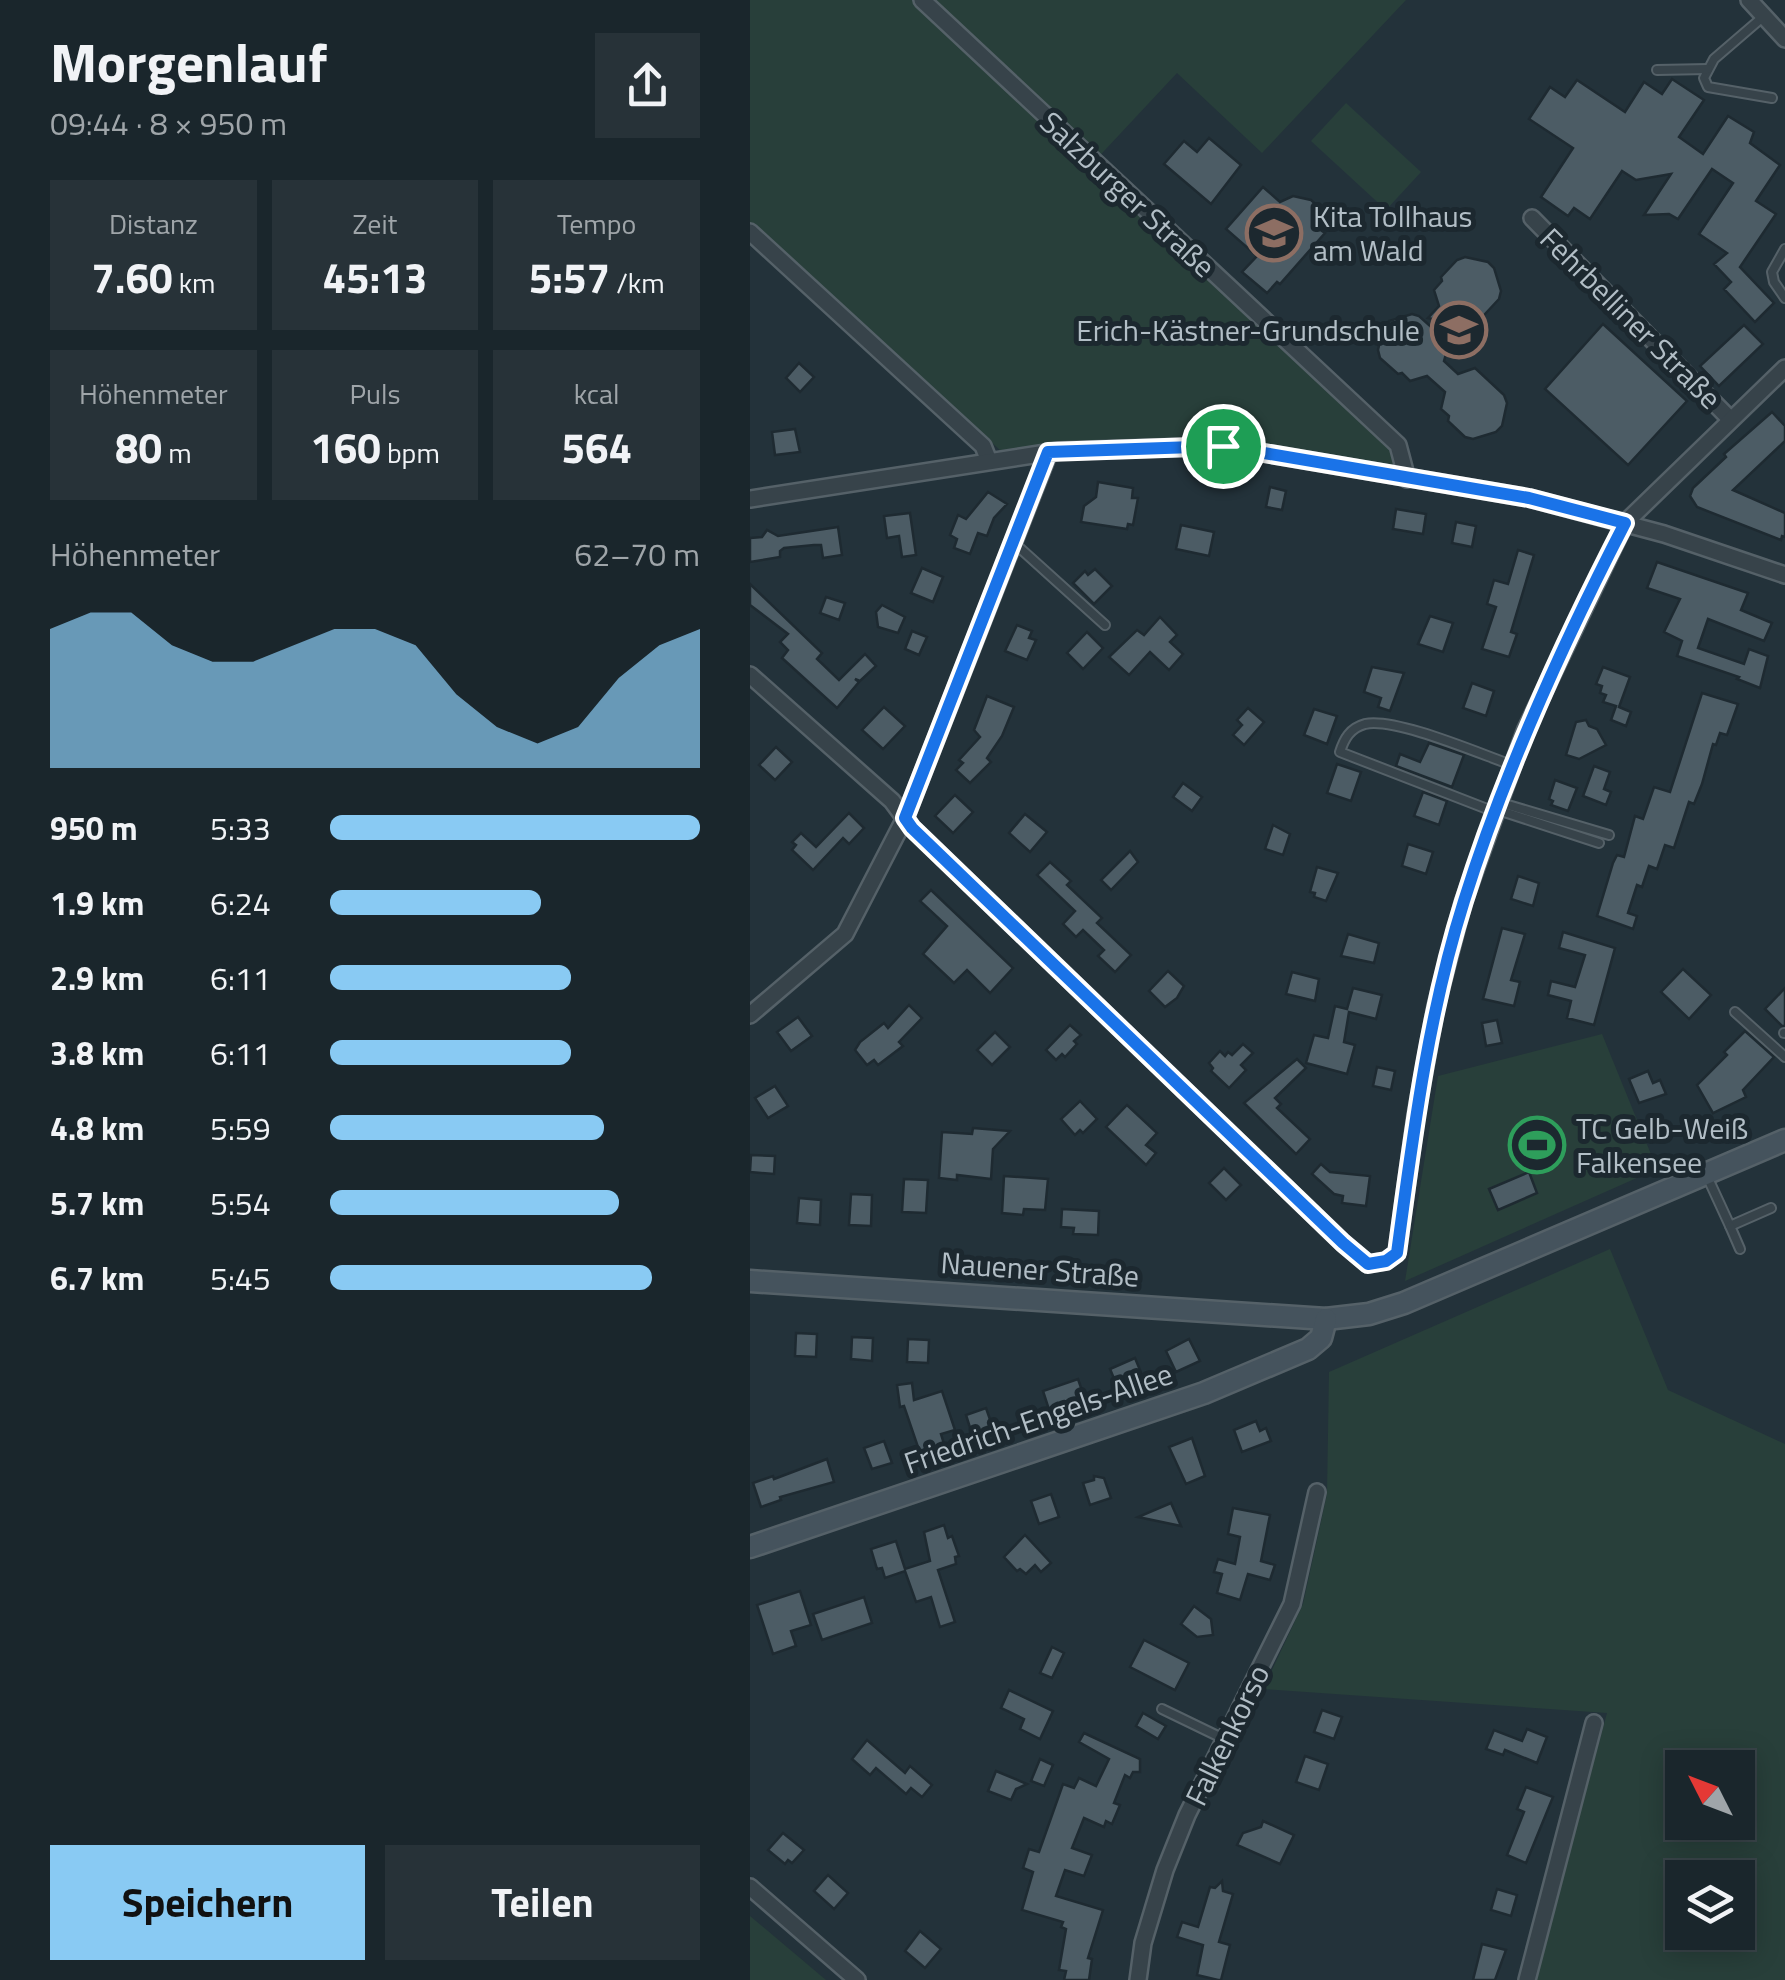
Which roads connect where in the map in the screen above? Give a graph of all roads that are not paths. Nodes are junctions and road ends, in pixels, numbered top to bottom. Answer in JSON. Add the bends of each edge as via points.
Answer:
{"nodes":[{"id":1,"x":922,"y":0,"type":"edge"},
{"id":2,"x":1749,"y":0,"type":"edge"},
{"id":3,"x":1764,"y":16,"type":"junction"},
{"id":4,"x":1785,"y":40,"type":"edge"},
{"id":5,"x":1708,"y":69,"type":"junction"},
{"id":6,"x":1657,"y":70,"type":"dead end"},
{"id":7,"x":1772,"y":98,"type":"dead end"},
{"id":8,"x":1532,"y":218,"type":"dead end"},
{"id":9,"x":750,"y":232,"type":"edge"},
{"id":10,"x":1785,"y":249,"type":"edge"},
{"id":11,"x":1785,"y":298,"type":"edge"},
{"id":12,"x":1783,"y":374,"type":"edge"},
{"id":13,"x":1730,"y":419,"type":"junction"},
{"id":14,"x":1048,"y":452,"type":"junction"},
{"id":15,"x":990,"y":461,"type":"junction"},
{"id":16,"x":1407,"y":479,"type":"junction"},
{"id":17,"x":750,"y":499,"type":"edge"},
{"id":18,"x":1625,"y":523,"type":"junction"},
{"id":19,"x":1013,"y":542,"type":"junction"},
{"id":20,"x":1785,"y":576,"type":"edge"},
{"id":21,"x":1106,"y":625,"type":"dead end"},
{"id":22,"x":750,"y":674,"type":"edge"},
{"id":23,"x":1512,"y":765,"type":"junction"},
{"id":24,"x":1496,"y":808,"type":"junction"},
{"id":25,"x":905,"y":818,"type":"junction"},
{"id":26,"x":1609,"y":835,"type":"dead end"},
{"id":27,"x":1599,"y":842,"type":"dead end"},
{"id":28,"x":1735,"y":1012,"type":"dead end"},
{"id":29,"x":750,"y":1016,"type":"edge"},
{"id":30,"x":1785,"y":1057,"type":"edge"},
{"id":31,"x":1785,"y":1140,"type":"edge"},
{"id":32,"x":1706,"y":1174,"type":"junction"},
{"id":33,"x":1771,"y":1208,"type":"dead end"},
{"id":34,"x":1730,"y":1226,"type":"junction"},
{"id":35,"x":1740,"y":1249,"type":"dead end"},
{"id":36,"x":750,"y":1281,"type":"edge"},
{"id":37,"x":1326,"y":1319,"type":"junction"},
{"id":38,"x":1317,"y":1492,"type":"dead end"},
{"id":39,"x":750,"y":1546,"type":"edge"},
{"id":40,"x":1162,"y":1709,"type":"dead end"},
{"id":41,"x":1594,"y":1723,"type":"dead end"},
{"id":42,"x":1224,"y":1739,"type":"junction"},
{"id":43,"x":750,"y":1887,"type":"edge"},
{"id":44,"x":857,"y":1980,"type":"edge"},
{"id":45,"x":1138,"y":1980,"type":"edge"},
{"id":46,"x":1528,"y":1980,"type":"edge"}],
"edges":[{"from":1,"to":16,"type":"street","name":"Salzburger Straße","via":[[1398,445]]},
{"from":2,"to":3,"type":"street"},
{"from":3,"to":4,"type":"street"},
{"from":3,"to":5,"type":"lane"},
{"from":5,"to":6,"type":"lane"},
{"from":5,"to":7,"type":"lane","via":[[1708,86]]},
{"from":8,"to":13,"type":"street","name":"Fehrbelliner Straße"},
{"from":9,"to":15,"type":"street","via":[[983,446]]},
{"from":10,"to":11,"type":"lane","via":[[1772,272]]},
{"from":12,"to":13,"type":"street","name":"Fehrbelliner Straße"},
{"from":13,"to":18,"type":"street","name":"Fehrbelliner Straße"},
{"from":14,"to":15,"type":"street"},
{"from":14,"to":16,"type":"street","via":[[1223,446]]},
{"from":14,"to":19,"type":"street"},
{"from":15,"to":17,"type":"street"},
{"from":16,"to":18,"type":"street","via":[[1529,498]]},
{"from":18,"to":20,"type":"street"},
{"from":18,"to":23,"type":"street","name":"Fehrbelliner Straße"},
{"from":19,"to":21,"type":"lane"},
{"from":19,"to":25,"type":"street"},
{"from":22,"to":25,"type":"street"},
{"from":23,"to":24,"type":"street","name":"Fehrbelliner Straße"},
{"from":23,"to":24,"type":"lane","via":[[1392,724],[1364,724],[1345,736],[1340,752]]},
{"from":24,"to":25,"type":"street","name":"Fehrbelliner Straße","via":[[1436,1006],[1397,1253],[1368,1264]]},
{"from":24,"to":26,"type":"lane"},
{"from":24,"to":27,"type":"lane"},
{"from":25,"to":29,"type":"street","via":[[846,934]]},
{"from":28,"to":30,"type":"lane"},
{"from":31,"to":32,"type":"main road","name":"Nauener Straße"},
{"from":32,"to":34,"type":"lane"},
{"from":32,"to":37,"type":"main road","name":"Nauener Straße","via":[[1404,1303]]},
{"from":33,"to":34,"type":"lane"},
{"from":34,"to":35,"type":"lane"},
{"from":36,"to":37,"type":"main road","name":"Nauener Straße"},
{"from":37,"to":39,"type":"main road","name":"Friedrich-Engels-Allee","via":[[1321,1338],[1308,1350],[1204,1393]]},
{"from":38,"to":42,"type":"street","name":"Falkenkorso","via":[[1292,1604]]},
{"from":40,"to":42,"type":"lane"},
{"from":41,"to":46,"type":"street"},
{"from":42,"to":45,"type":"street","name":"Falkenkorso","via":[[1164,1870]]},
{"from":43,"to":44,"type":"street"}]}
